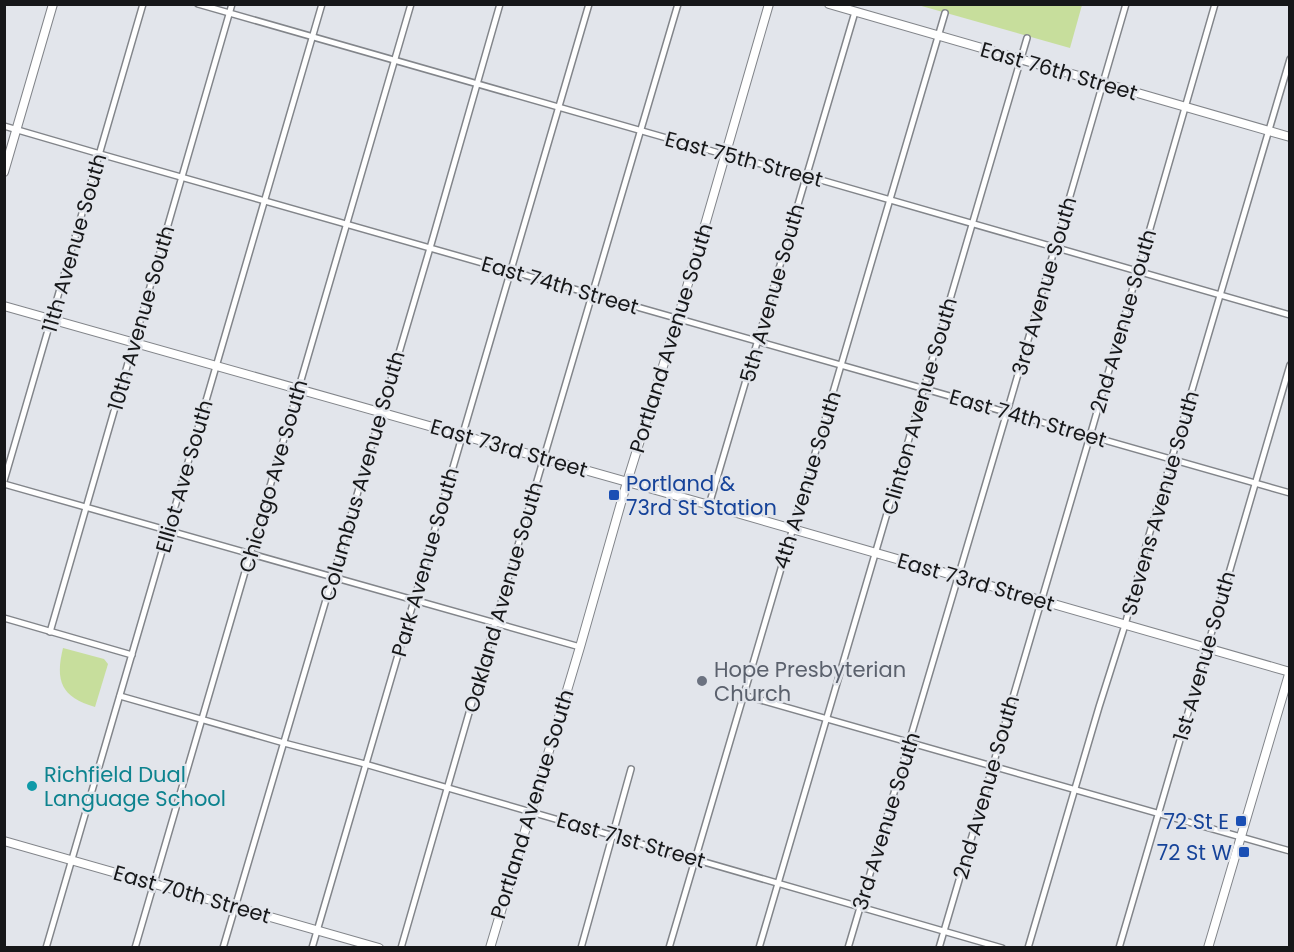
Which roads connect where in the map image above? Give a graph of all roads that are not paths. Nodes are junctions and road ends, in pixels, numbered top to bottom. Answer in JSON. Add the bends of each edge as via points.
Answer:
{"nodes":[{"id":1,"x":53,"y":4,"type":"edge"},
{"id":2,"x":143,"y":4,"type":"edge"},
{"id":3,"x":198,"y":4,"type":"edge"},
{"id":4,"x":232,"y":4,"type":"edge"},
{"id":5,"x":322,"y":4,"type":"edge"},
{"id":6,"x":411,"y":4,"type":"edge"},
{"id":7,"x":500,"y":4,"type":"edge"},
{"id":8,"x":589,"y":4,"type":"edge"},
{"id":9,"x":678,"y":4,"type":"edge"},
{"id":10,"x":769,"y":4,"type":"edge"},
{"id":11,"x":829,"y":4,"type":"edge"},
{"id":12,"x":1126,"y":4,"type":"edge"},
{"id":13,"x":1215,"y":4,"type":"edge"},
{"id":14,"x":855,"y":12,"type":"junction"},
{"id":15,"x":945,"y":13,"type":"dead end"},
{"id":16,"x":230,"y":14,"type":"junction"},
{"id":17,"x":312,"y":37,"type":"junction"},
{"id":18,"x":939,"y":37,"type":"junction"},
{"id":19,"x":1027,"y":38,"type":"dead end"},
{"id":20,"x":1290,"y":59,"type":"edge"},
{"id":21,"x":394,"y":60,"type":"junction"},
{"id":22,"x":1021,"y":60,"type":"junction"},
{"id":23,"x":1103,"y":83,"type":"junction"},
{"id":24,"x":477,"y":85,"type":"junction"},
{"id":25,"x":559,"y":107,"type":"junction"},
{"id":26,"x":1186,"y":107,"type":"junction"},
{"id":27,"x":4,"y":126,"type":"edge"},
{"id":28,"x":17,"y":129,"type":"junction"},
{"id":29,"x":641,"y":130,"type":"junction"},
{"id":30,"x":1268,"y":130,"type":"junction"},
{"id":31,"x":1290,"y":137,"type":"edge"},
{"id":32,"x":100,"y":154,"type":"junction"},
{"id":33,"x":726,"y":155,"type":"junction"},
{"id":34,"x":4,"y":172,"type":"edge"},
{"id":35,"x":807,"y":176,"type":"junction"},
{"id":36,"x":182,"y":178,"type":"junction"},
{"id":37,"x":890,"y":200,"type":"junction"},
{"id":38,"x":265,"y":201,"type":"junction"},
{"id":39,"x":972,"y":224,"type":"junction"},
{"id":40,"x":347,"y":225,"type":"junction"},
{"id":41,"x":430,"y":248,"type":"junction"},
{"id":42,"x":1055,"y":248,"type":"junction"},
{"id":43,"x":511,"y":270,"type":"junction"},
{"id":44,"x":1138,"y":271,"type":"junction"},
{"id":45,"x":593,"y":294,"type":"junction"},
{"id":46,"x":1220,"y":295,"type":"junction"},
{"id":47,"x":4,"y":306,"type":"edge"},
{"id":48,"x":1290,"y":315,"type":"edge"},
{"id":49,"x":678,"y":318,"type":"junction"},
{"id":50,"x":51,"y":319,"type":"junction"},
{"id":51,"x":759,"y":341,"type":"junction"},
{"id":52,"x":134,"y":343,"type":"junction"},
{"id":53,"x":842,"y":365,"type":"junction"},
{"id":54,"x":1290,"y":365,"type":"edge"},
{"id":55,"x":217,"y":366,"type":"junction"},
{"id":56,"x":924,"y":388,"type":"junction"},
{"id":57,"x":298,"y":390,"type":"junction"},
{"id":58,"x":1007,"y":412,"type":"junction"},
{"id":59,"x":381,"y":413,"type":"junction"},
{"id":60,"x":462,"y":435,"type":"junction"},
{"id":61,"x":1090,"y":436,"type":"junction"},
{"id":62,"x":544,"y":458,"type":"junction"},
{"id":63,"x":1172,"y":460,"type":"junction"},
{"id":64,"x":627,"y":482,"type":"junction"},
{"id":65,"x":4,"y":483,"type":"edge"},
{"id":66,"x":1255,"y":483,"type":"junction"},
{"id":67,"x":1290,"y":493,"type":"edge"},
{"id":68,"x":709,"y":505,"type":"junction"},
{"id":69,"x":86,"y":508,"type":"junction"},
{"id":70,"x":792,"y":529,"type":"junction"},
{"id":71,"x":168,"y":531,"type":"junction"},
{"id":72,"x":876,"y":553,"type":"junction"},
{"id":73,"x":250,"y":555,"type":"junction"},
{"id":74,"x":958,"y":577,"type":"junction"},
{"id":75,"x":332,"y":578,"type":"junction"},
{"id":76,"x":414,"y":600,"type":"junction"},
{"id":77,"x":1041,"y":601,"type":"junction"},
{"id":78,"x":4,"y":618,"type":"edge"},
{"id":79,"x":495,"y":623,"type":"junction"},
{"id":80,"x":1125,"y":625,"type":"junction"},
{"id":81,"x":50,"y":632,"type":"junction"},
{"id":82,"x":580,"y":647,"type":"junction"},
{"id":83,"x":1207,"y":648,"type":"junction"},
{"id":84,"x":132,"y":655,"type":"junction"},
{"id":85,"x":1289,"y":672,"type":"edge"},
{"id":86,"x":743,"y":695,"type":"junction"},
{"id":87,"x":120,"y":696,"type":"junction"},
{"id":88,"x":202,"y":719,"type":"junction"},
{"id":89,"x":827,"y":719,"type":"junction"},
{"id":90,"x":284,"y":742,"type":"junction"},
{"id":91,"x":909,"y":742,"type":"junction"},
{"id":92,"x":365,"y":764,"type":"junction"},
{"id":93,"x":992,"y":766,"type":"junction"},
{"id":94,"x":632,"y":769,"type":"dead end"},
{"id":95,"x":447,"y":788,"type":"junction"},
{"id":96,"x":1075,"y":789,"type":"junction"},
{"id":97,"x":530,"y":811,"type":"junction"},
{"id":98,"x":1158,"y":813,"type":"junction"},
{"id":99,"x":612,"y":835,"type":"junction"},
{"id":100,"x":1241,"y":837,"type":"junction"},
{"id":101,"x":4,"y":841,"type":"edge"},
{"id":102,"x":1290,"y":851,"type":"edge"},
{"id":103,"x":695,"y":859,"type":"junction"},
{"id":104,"x":71,"y":860,"type":"junction"},
{"id":105,"x":778,"y":883,"type":"junction"},
{"id":106,"x":154,"y":884,"type":"junction"},
{"id":107,"x":235,"y":906,"type":"junction"},
{"id":108,"x":860,"y":907,"type":"junction"},
{"id":109,"x":317,"y":930,"type":"junction"},
{"id":110,"x":944,"y":931,"type":"junction"},
{"id":111,"x":46,"y":948,"type":"edge"},
{"id":112,"x":135,"y":948,"type":"edge"},
{"id":113,"x":223,"y":948,"type":"edge"},
{"id":114,"x":312,"y":948,"type":"edge"},
{"id":115,"x":379,"y":948,"type":"edge"},
{"id":116,"x":401,"y":948,"type":"edge"},
{"id":117,"x":489,"y":948,"type":"edge"},
{"id":118,"x":581,"y":948,"type":"edge"},
{"id":119,"x":669,"y":948,"type":"edge"},
{"id":120,"x":759,"y":948,"type":"edge"},
{"id":121,"x":848,"y":948,"type":"edge"},
{"id":122,"x":939,"y":948,"type":"edge"},
{"id":123,"x":1002,"y":948,"type":"edge"},
{"id":124,"x":1028,"y":948,"type":"edge"},
{"id":125,"x":1119,"y":948,"type":"edge"},
{"id":126,"x":1208,"y":948,"type":"edge"}],
"edges":[{"from":1,"to":28,"type":"street"},
{"from":2,"to":32,"type":"street","name":"11th Avenue South"},
{"from":3,"to":16,"type":"street","name":"East 75th Street"},
{"from":4,"to":16,"type":"street","name":"10th Avenue South"},
{"from":5,"to":17,"type":"street","name":"Elliot Ave South"},
{"from":6,"to":21,"type":"street","name":"Chicago Ave South"},
{"from":7,"to":24,"type":"street","name":"Columbus Avenue South"},
{"from":8,"to":25,"type":"street","name":"Park Avenue South"},
{"from":9,"to":29,"type":"street","name":"Oakland Avenue South"},
{"from":10,"to":33,"type":"street","name":"Portland Avenue South"},
{"from":11,"to":14,"type":"street","name":"East 76th Street"},
{"from":12,"to":23,"type":"street","name":"3rd Avenue South"},
{"from":13,"to":26,"type":"street","name":"2nd Avenue South"},
{"from":14,"to":18,"type":"street","name":"East 76th Street"},
{"from":14,"to":35,"type":"street","name":"5th Avenue South"},
{"from":15,"to":18,"type":"street","name":"4th Avenue South"},
{"from":16,"to":17,"type":"street","name":"East 75th Street"},
{"from":16,"to":36,"type":"street","name":"10th Avenue South"},
{"from":17,"to":21,"type":"street","name":"East 75th Street"},
{"from":17,"to":38,"type":"street","name":"Elliot Ave South"},
{"from":18,"to":22,"type":"street","name":"East 76th Street"},
{"from":18,"to":37,"type":"street","name":"4th Avenue South"},
{"from":19,"to":22,"type":"street","name":"Clinton Avenue South"},
{"from":20,"to":30,"type":"street","name":"Stevens Avenue South"},
{"from":21,"to":24,"type":"street","name":"East 75th Street"},
{"from":21,"to":40,"type":"street","name":"Chicago Ave South"},
{"from":22,"to":23,"type":"street","name":"East 76th Street"},
{"from":22,"to":39,"type":"street","name":"Clinton Avenue South"},
{"from":23,"to":26,"type":"street","name":"East 76th Street"},
{"from":23,"to":42,"type":"street","name":"3rd Avenue South"},
{"from":24,"to":25,"type":"street","name":"East 75th Street"},
{"from":24,"to":41,"type":"street","name":"Columbus Avenue South"},
{"from":25,"to":29,"type":"street","name":"East 75th Street"},
{"from":25,"to":43,"type":"street","name":"Park Avenue South"},
{"from":26,"to":30,"type":"street","name":"East 76th Street"},
{"from":26,"to":44,"type":"street","name":"2nd Avenue South"},
{"from":27,"to":28,"type":"street","name":"East 74th Street"},
{"from":28,"to":32,"type":"street","name":"East 74th Street"},
{"from":28,"to":34,"type":"street"},
{"from":29,"to":33,"type":"street","name":"East 75th Street"},
{"from":29,"to":45,"type":"street","name":"Oakland Avenue South"},
{"from":30,"to":31,"type":"street","name":"East 76th Street"},
{"from":30,"to":46,"type":"street","name":"Stevens Avenue South"},
{"from":32,"to":36,"type":"street","name":"East 74th Street"},
{"from":32,"to":50,"type":"street","name":"11th Avenue South"},
{"from":33,"to":35,"type":"street","name":"East 75th Street"},
{"from":33,"to":49,"type":"street","name":"Portland Avenue South"},
{"from":35,"to":37,"type":"street","name":"East 75th Street"},
{"from":35,"to":51,"type":"street","name":"5th Avenue South"},
{"from":36,"to":38,"type":"street","name":"East 74th Street"},
{"from":36,"to":52,"type":"street","name":"10th Avenue South"},
{"from":37,"to":39,"type":"street","name":"East 75th Street"},
{"from":37,"to":53,"type":"street","name":"4th Avenue South"},
{"from":38,"to":40,"type":"street","name":"East 74th Street"},
{"from":38,"to":55,"type":"street","name":"Elliot Ave South"},
{"from":39,"to":42,"type":"street","name":"East 75th Street"},
{"from":39,"to":56,"type":"street","name":"Clinton Avenue South"},
{"from":40,"to":41,"type":"street","name":"East 74th Street"},
{"from":40,"to":57,"type":"street","name":"Chicago Ave South"},
{"from":41,"to":43,"type":"street","name":"East 74th Street"},
{"from":41,"to":59,"type":"street","name":"Columbus Avenue South"},
{"from":42,"to":44,"type":"street","name":"East 75th Street"},
{"from":42,"to":58,"type":"street","name":"3rd Avenue South"},
{"from":43,"to":45,"type":"street","name":"East 74th Street"},
{"from":43,"to":60,"type":"street","name":"Park Avenue South"},
{"from":44,"to":46,"type":"street","name":"East 75th Street"},
{"from":44,"to":61,"type":"street","name":"2nd Avenue South"},
{"from":45,"to":49,"type":"street","name":"East 74th Street"},
{"from":45,"to":62,"type":"street","name":"Oakland Avenue South"},
{"from":46,"to":48,"type":"street","name":"East 75th Street"},
{"from":46,"to":63,"type":"street","name":"Stevens Avenue South"},
{"from":47,"to":50,"type":"street","name":"East 73rd Street"},
{"from":49,"to":51,"type":"street","name":"East 74th Street"},
{"from":49,"to":64,"type":"street","name":"Portland Avenue South"},
{"from":50,"to":52,"type":"street","name":"East 73rd Street"},
{"from":50,"to":65,"type":"street","name":"11th Avenue South"},
{"from":51,"to":53,"type":"street","name":"East 74th Street"},
{"from":51,"to":68,"type":"street","name":"5th Avenue South"},
{"from":52,"to":55,"type":"street","name":"East 73rd Street"},
{"from":52,"to":69,"type":"street","name":"10th Avenue South"},
{"from":53,"to":56,"type":"street","name":"East 74th Street"},
{"from":53,"to":70,"type":"street","name":"4th Avenue South"},
{"from":54,"to":66,"type":"street","name":"1st Avenue South"},
{"from":55,"to":57,"type":"street","name":"East 73rd Street"},
{"from":55,"to":71,"type":"street","name":"Elliot Ave South"},
{"from":56,"to":58,"type":"street","name":"East 74th Street"},
{"from":56,"to":72,"type":"street","name":"Clinton Avenue South"},
{"from":57,"to":59,"type":"street","name":"East 73rd Street"},
{"from":57,"to":73,"type":"street","name":"Chicago Ave South"},
{"from":58,"to":61,"type":"street","name":"East 74th Street"},
{"from":58,"to":74,"type":"street","name":"3rd Avenue South"},
{"from":59,"to":60,"type":"street","name":"East 73rd Street"},
{"from":59,"to":75,"type":"street","name":"Columbus Avenue South"},
{"from":60,"to":62,"type":"street","name":"East 73rd Street"},
{"from":60,"to":76,"type":"street","name":"Park Avenue South"},
{"from":61,"to":63,"type":"street","name":"East 74th Street"},
{"from":61,"to":77,"type":"street","name":"2nd Avenue South"},
{"from":62,"to":64,"type":"street","name":"East 73rd Street"},
{"from":62,"to":79,"type":"street","name":"Oakland Avenue South"},
{"from":63,"to":66,"type":"street","name":"East 74th Street"},
{"from":63,"to":80,"type":"street","name":"Stevens Avenue South"},
{"from":64,"to":68,"type":"street","name":"East 73rd Street"},
{"from":64,"to":82,"type":"street","name":"Portland Avenue South"},
{"from":65,"to":69,"type":"street"},
{"from":66,"to":67,"type":"street","name":"East 74th Street"},
{"from":66,"to":83,"type":"street","name":"1st Avenue South"},
{"from":68,"to":70,"type":"street","name":"East 73rd Street"},
{"from":69,"to":71,"type":"street"},
{"from":69,"to":81,"type":"street","name":"10th Avenue South"},
{"from":70,"to":72,"type":"street","name":"East 73rd Street"},
{"from":70,"to":86,"type":"street","name":"4th Avenue South"},
{"from":71,"to":73,"type":"street"},
{"from":71,"to":84,"type":"street","name":"Elliot Ave South"},
{"from":72,"to":74,"type":"street","name":"East 73rd Street"},
{"from":72,"to":89,"type":"street","name":"Clinton Avenue South"},
{"from":73,"to":75,"type":"street"},
{"from":73,"to":88,"type":"street","name":"Chicago Ave South"},
{"from":74,"to":77,"type":"street","name":"East 73rd Street"},
{"from":74,"to":91,"type":"street","name":"3rd Avenue South"},
{"from":75,"to":76,"type":"street"},
{"from":75,"to":90,"type":"street","name":"Columbus Avenue South"},
{"from":76,"to":79,"type":"street"},
{"from":76,"to":92,"type":"street","name":"Park Avenue South"},
{"from":77,"to":80,"type":"street","name":"East 73rd Street"},
{"from":77,"to":93,"type":"street","name":"2nd Avenue South"},
{"from":78,"to":81,"type":"street"},
{"from":79,"to":82,"type":"street"},
{"from":79,"to":95,"type":"street","name":"Oakland Avenue South"},
{"from":80,"to":83,"type":"street","name":"East 73rd Street"},
{"from":80,"to":96,"type":"street","name":"Stevens Avenue South"},
{"from":81,"to":84,"type":"street"},
{"from":82,"to":97,"type":"street","name":"Portland Avenue South"},
{"from":83,"to":85,"type":"street","name":"East 73rd Street"},
{"from":83,"to":98,"type":"street","name":"1st Avenue South"},
{"from":84,"to":87,"type":"street","name":"Elliot Ave South"},
{"from":85,"to":100,"type":"street"},
{"from":86,"to":89,"type":"street"},
{"from":86,"to":103,"type":"street","name":"4th Avenue South"},
{"from":87,"to":88,"type":"street","name":"East 71st Street"},
{"from":87,"to":104,"type":"street","name":"Elliot Ave South"},
{"from":88,"to":90,"type":"street","name":"East 71st Street"},
{"from":88,"to":106,"type":"street","name":"Chicago Ave South"},
{"from":89,"to":91,"type":"street"},
{"from":89,"to":105,"type":"street","name":"Clinton Avenue South"},
{"from":90,"to":92,"type":"street","name":"East 71st Street"},
{"from":90,"to":107,"type":"street","name":"Columbus Avenue South"},
{"from":91,"to":93,"type":"street"},
{"from":91,"to":108,"type":"street","name":"3rd Avenue South"},
{"from":92,"to":95,"type":"street","name":"East 71st Street"},
{"from":92,"to":109,"type":"street","name":"Park Avenue South"},
{"from":93,"to":96,"type":"street"},
{"from":93,"to":110,"type":"street","name":"2nd Avenue South"},
{"from":94,"to":99,"type":"street"},
{"from":95,"to":97,"type":"street","name":"East 71st Street"},
{"from":95,"to":116,"type":"street","name":"Oakland Avenue South"},
{"from":96,"to":98,"type":"street"},
{"from":96,"to":124,"type":"street","name":"Stevens Avenue South"},
{"from":97,"to":99,"type":"street","name":"East 71st Street"},
{"from":97,"to":117,"type":"street","name":"Portland Avenue South"},
{"from":98,"to":100,"type":"street"},
{"from":98,"to":125,"type":"street","name":"1st Avenue South"},
{"from":99,"to":103,"type":"street","name":"East 71st Street"},
{"from":99,"to":118,"type":"street"},
{"from":100,"to":102,"type":"street"},
{"from":100,"to":126,"type":"street"},
{"from":101,"to":104,"type":"street","name":"East 70th Street"},
{"from":103,"to":105,"type":"street","name":"East 71st Street"},
{"from":103,"to":119,"type":"street","name":"4th Avenue South"},
{"from":104,"to":106,"type":"street","name":"East 70th Street"},
{"from":104,"to":111,"type":"street","name":"Elliot Ave South"},
{"from":105,"to":108,"type":"street","name":"East 71st Street"},
{"from":105,"to":120,"type":"street","name":"Clinton Avenue South"},
{"from":106,"to":107,"type":"street","name":"East 70th Street"},
{"from":106,"to":112,"type":"street","name":"Chicago Ave South"},
{"from":107,"to":109,"type":"street","name":"East 70th Street"},
{"from":107,"to":113,"type":"street","name":"Columbus Avenue South"},
{"from":108,"to":110,"type":"street","name":"East 71st Street"},
{"from":108,"to":121,"type":"street","name":"3rd Avenue South"},
{"from":109,"to":114,"type":"street","name":"Park Avenue South"},
{"from":109,"to":115,"type":"street","name":"East 70th Street"},
{"from":110,"to":122,"type":"street","name":"2nd Avenue South"},
{"from":110,"to":123,"type":"street","name":"East 71st Street"}]}
